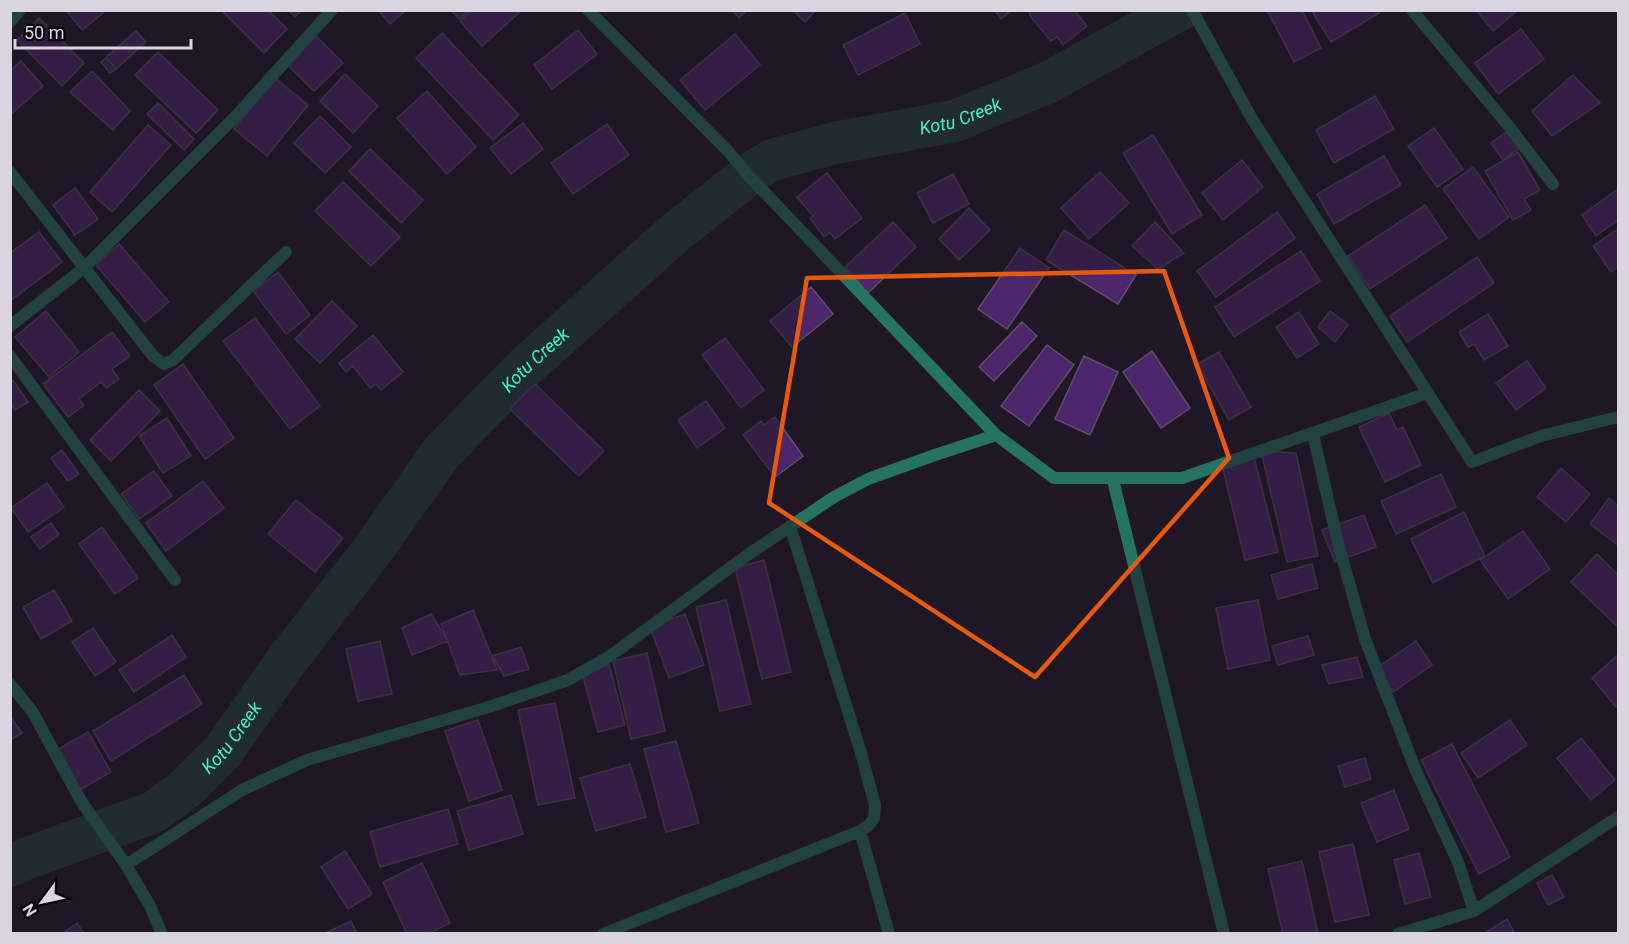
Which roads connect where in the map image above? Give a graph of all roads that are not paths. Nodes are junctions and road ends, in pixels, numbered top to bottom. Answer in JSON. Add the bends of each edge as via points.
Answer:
{"nodes":[{"id":1,"x":20,"y":10,"type":"edge"},
{"id":2,"x":332,"y":10,"type":"edge"},
{"id":3,"x":588,"y":10,"type":"edge"},
{"id":4,"x":1192,"y":10,"type":"edge"},
{"id":5,"x":1412,"y":10,"type":"edge"},
{"id":6,"x":10,"y":22,"type":"edge"},
{"id":7,"x":10,"y":172,"type":"edge"},
{"id":8,"x":1553,"y":184,"type":"dead end"},
{"id":9,"x":286,"y":252,"type":"dead end"},
{"id":10,"x":84,"y":268,"type":"junction"},
{"id":11,"x":10,"y":326,"type":"edge"},
{"id":12,"x":10,"y":356,"type":"edge"},
{"id":13,"x":1428,"y":393,"type":"junction"},
{"id":14,"x":1618,"y":417,"type":"edge"},
{"id":15,"x":1313,"y":434,"type":"junction"},
{"id":16,"x":996,"y":435,"type":"junction"},
{"id":17,"x":1113,"y":480,"type":"junction"},
{"id":18,"x":790,"y":526,"type":"junction"},
{"id":19,"x":175,"y":580,"type":"dead end"},
{"id":20,"x":10,"y":684,"type":"edge"},
{"id":21,"x":1618,"y":817,"type":"edge"},
{"id":22,"x":860,"y":831,"type":"junction"},
{"id":23,"x":126,"y":865,"type":"junction"},
{"id":24,"x":1474,"y":911,"type":"junction"},
{"id":25,"x":162,"y":933,"type":"edge"},
{"id":26,"x":603,"y":933,"type":"edge"},
{"id":27,"x":889,"y":933,"type":"edge"},
{"id":28,"x":1224,"y":933,"type":"edge"},
{"id":29,"x":1398,"y":933,"type":"edge"}],
"edges":[{"from":1,"to":6,"type":"street"},
{"from":2,"to":10,"type":"street","via":[[235,117]]},
{"from":3,"to":16,"type":"street","via":[[727,150]]},
{"from":4,"to":13,"type":"street","via":[[1252,118]]},
{"from":5,"to":8,"type":"street"},
{"from":7,"to":10,"type":"street"},
{"from":9,"to":10,"type":"street","via":[[173,360],[164,364],[153,356]]},
{"from":10,"to":11,"type":"street"},
{"from":12,"to":19,"type":"street"},
{"from":13,"to":14,"type":"street","via":[[1472,462],[1541,436]]},
{"from":13,"to":15,"type":"street"},
{"from":15,"to":17,"type":"street","via":[[1182,478]]},
{"from":15,"to":24,"type":"street","via":[[1365,639],[1416,771],[1458,862]]},
{"from":16,"to":17,"type":"street","via":[[1054,478]]},
{"from":16,"to":18,"type":"street","via":[[868,479]]},
{"from":17,"to":28,"type":"street"},
{"from":18,"to":22,"type":"street","via":[[875,805],[874,818]]},
{"from":18,"to":23,"type":"street","via":[[610,656],[568,680],[307,760],[242,790]]},
{"from":20,"to":23,"type":"street","via":[[32,711],[81,801]]},
{"from":21,"to":24,"type":"street"},
{"from":22,"to":26,"type":"street"},
{"from":22,"to":27,"type":"street"},
{"from":23,"to":25,"type":"street"},
{"from":24,"to":29,"type":"street"}]}
